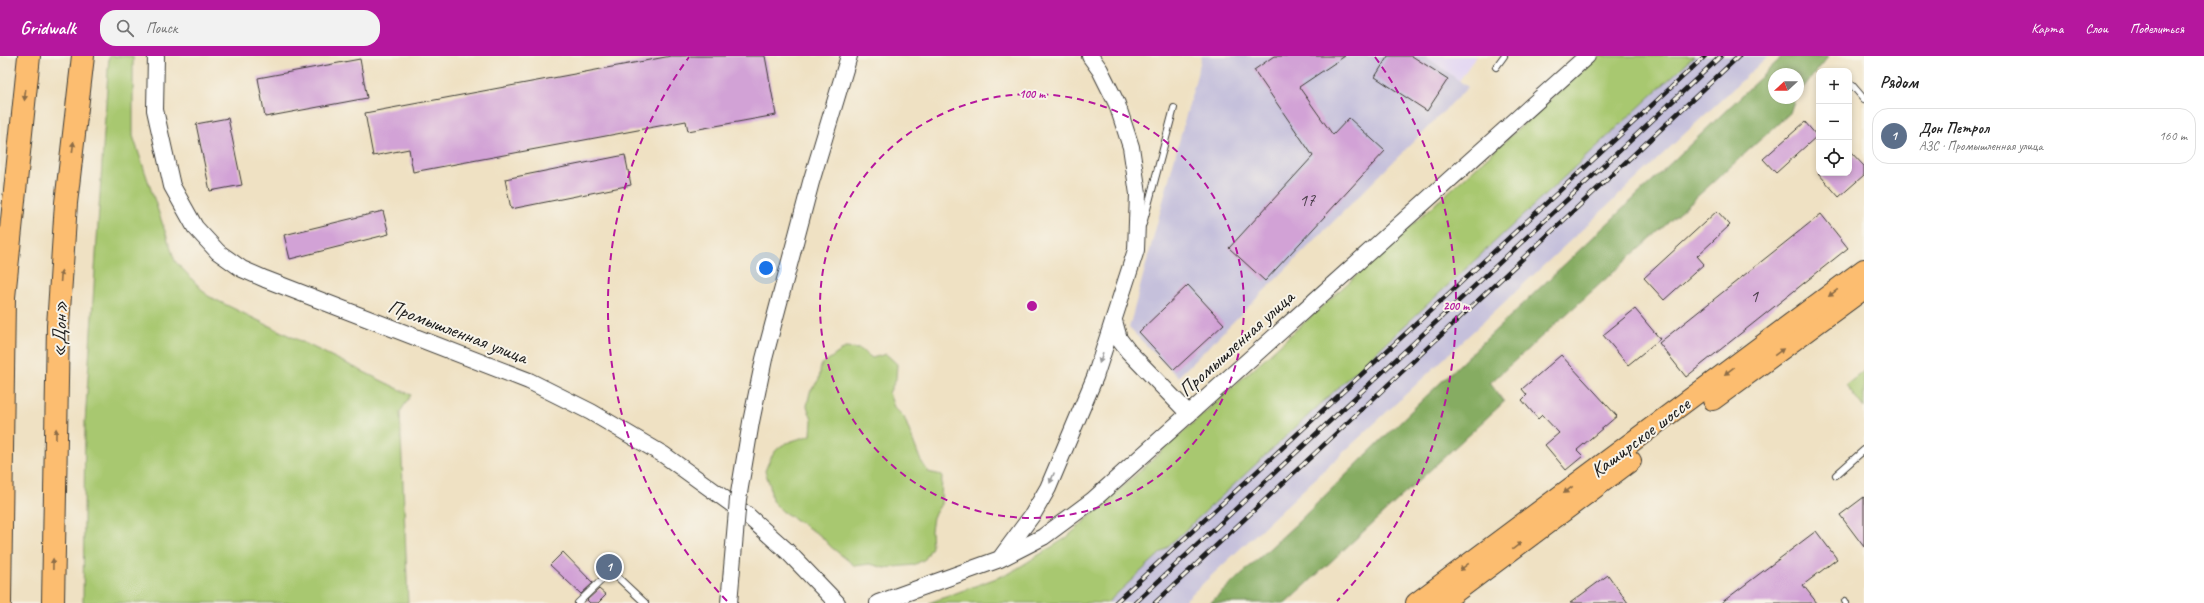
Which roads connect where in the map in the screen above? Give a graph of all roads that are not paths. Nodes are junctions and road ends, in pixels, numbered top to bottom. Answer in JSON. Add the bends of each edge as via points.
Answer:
{"nodes":[{"id":1,"x":29,"y":56,"type":"edge"},
{"id":2,"x":83,"y":56,"type":"edge"},
{"id":3,"x":156,"y":56,"type":"edge"},
{"id":4,"x":848,"y":56,"type":"edge"},
{"id":5,"x":1090,"y":56,"type":"edge"},
{"id":6,"x":1504,"y":56,"type":"edge"},
{"id":7,"x":1587,"y":56,"type":"edge"},
{"id":8,"x":1496,"y":68,"type":"dead end"},
{"id":9,"x":1852,"y":85,"type":"dead end"},
{"id":10,"x":1864,"y":99,"type":"edge"},
{"id":11,"x":1174,"y":108,"type":"dead end"},
{"id":12,"x":1136,"y":250,"type":"junction"},
{"id":13,"x":0,"y":259,"type":"edge"},
{"id":14,"x":1864,"y":269,"type":"edge"},
{"id":15,"x":1864,"y":289,"type":"edge"},
{"id":16,"x":4,"y":297,"type":"junction"},
{"id":17,"x":1114,"y":321,"type":"junction"},
{"id":18,"x":1189,"y":414,"type":"junction"},
{"id":19,"x":1864,"y":450,"type":"edge"},
{"id":20,"x":1836,"y":475,"type":"dead end"},
{"id":21,"x":1000,"y":559,"type":"junction"},
{"id":22,"x":0,"y":603,"type":"edge"},
{"id":23,"x":53,"y":603,"type":"edge"},
{"id":24,"x":578,"y":603,"type":"edge"},
{"id":25,"x":645,"y":603,"type":"edge"},
{"id":26,"x":729,"y":603,"type":"edge"},
{"id":27,"x":837,"y":603,"type":"edge"},
{"id":28,"x":878,"y":603,"type":"edge"},
{"id":29,"x":1416,"y":603,"type":"edge"},
{"id":30,"x":1441,"y":603,"type":"edge"}],
"edges":[{"from":1,"to":16,"type":"highway","one_way":true},
{"from":23,"to":2,"type":"highway","name":"«Дон»","one_way":true,"via":[[58,326],[66,203]]},
{"from":3,"to":27,"type":"street","name":"Промышленная улица","via":[[155,110],[172,186],[195,228],[218,252],[242,269],[529,381],[590,412],[664,455],[747,515],[787,551]]},
{"from":4,"to":26,"type":"street","bridge":true,"via":[[764,359],[738,499]]},
{"from":5,"to":12,"type":"street","via":[[1117,104],[1131,147],[1138,194]]},
{"from":6,"to":8,"type":"lane"},
{"from":7,"to":18,"type":"street","name":"Промышленная улица"},
{"from":9,"to":10,"type":"lane"},
{"from":11,"to":12,"type":"lane"},
{"from":12,"to":17,"type":"street"},
{"from":13,"to":16,"type":"street"},
{"from":14,"to":29,"type":"main road","name":"Каширское шоссе","one_way":true},
{"from":30,"to":15,"type":"main road","name":"Каширское шоссе","one_way":true},
{"from":16,"to":22,"type":"highway"},
{"from":17,"to":18,"type":"street","via":[[1119,339],[1128,352]]},
{"from":17,"to":21,"type":"street","one_way":true,"via":[[1095,377],[1048,488],[1033,514]]},
{"from":18,"to":21,"type":"street","name":"Промышленная улица","via":[[1059,526]]},
{"from":19,"to":20,"type":"lane"},
{"from":21,"to":28,"type":"street","name":"Промышленная улица"},
{"from":24,"to":25,"type":"lane","via":[[611,570]]}]}
